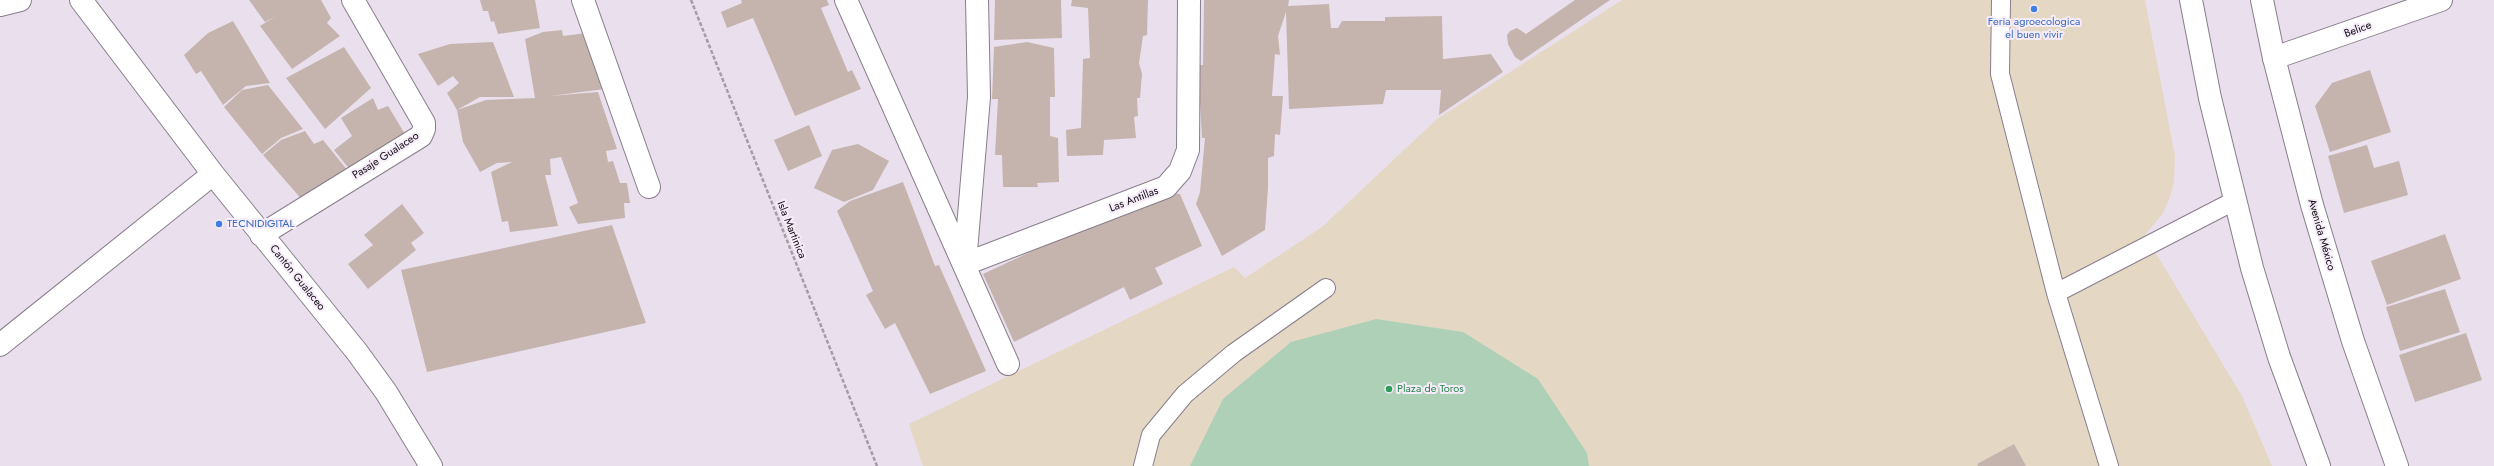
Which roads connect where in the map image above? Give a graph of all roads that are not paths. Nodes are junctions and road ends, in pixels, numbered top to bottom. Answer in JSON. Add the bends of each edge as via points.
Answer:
{"nodes":[{"id":1,"x":20,"y":0,"type":"edge"},
{"id":2,"x":81,"y":0,"type":"edge"},
{"id":3,"x":353,"y":0,"type":"edge"},
{"id":4,"x":583,"y":0,"type":"edge"},
{"id":5,"x":846,"y":0,"type":"edge"},
{"id":6,"x":977,"y":0,"type":"edge"},
{"id":7,"x":1189,"y":0,"type":"edge"},
{"id":8,"x":2001,"y":0,"type":"edge"},
{"id":9,"x":2191,"y":0,"type":"edge"},
{"id":10,"x":2262,"y":0,"type":"edge"},
{"id":11,"x":2441,"y":0,"type":"edge"},
{"id":12,"x":0,"y":5,"type":"edge"},
{"id":13,"x":2274,"y":58,"type":"junction"},
{"id":14,"x":213,"y":174,"type":"junction"},
{"id":15,"x":649,"y":187,"type":"dead end"},
{"id":16,"x":2236,"y":200,"type":"junction"},
{"id":17,"x":261,"y":235,"type":"junction"},
{"id":18,"x":965,"y":264,"type":"junction"},
{"id":19,"x":1326,"y":288,"type":"dead end"},
{"id":20,"x":2056,"y":293,"type":"junction"},
{"id":21,"x":0,"y":345,"type":"edge"},
{"id":22,"x":1008,"y":364,"type":"dead end"},
{"id":23,"x":432,"y":466,"type":"edge"},
{"id":24,"x":1142,"y":466,"type":"edge"},
{"id":25,"x":2109,"y":466,"type":"edge"},
{"id":26,"x":2319,"y":466,"type":"edge"},
{"id":27,"x":2397,"y":466,"type":"edge"}],
"edges":[{"from":1,"to":12,"type":"street"},
{"from":2,"to":14,"type":"street","name":"Cantón Gualaceo"},
{"from":3,"to":17,"type":"street","name":"Pasaje Gualaceo","via":[[424,123],[424,130],[421,136]]},
{"from":4,"to":15,"type":"street"},
{"from":5,"to":18,"type":"street"},
{"from":6,"to":18,"type":"street","via":[[979,97]]},
{"from":7,"to":18,"type":"street","name":"Las Antillas","via":[[1188,150],[1180,171],[1166,187]]},
{"from":8,"to":20,"type":"lane","via":[[2000,74]]},
{"from":9,"to":16,"type":"street","via":[[2210,98]]},
{"from":10,"to":13,"type":"street","name":"Avenida México"},
{"from":11,"to":13,"type":"street","name":"Belice"},
{"from":13,"to":27,"type":"street","name":"Avenida México","via":[[2312,205],[2348,326],[2382,430]]},
{"from":14,"to":17,"type":"street","name":"Cantón Gualaceo"},
{"from":14,"to":21,"type":"street"},
{"from":16,"to":20,"type":"lane"},
{"from":16,"to":26,"type":"street","via":[[2252,268],[2279,357]]},
{"from":17,"to":23,"type":"street","name":"Cantón Gualaceo","via":[[374,374]]},
{"from":18,"to":22,"type":"street"},
{"from":19,"to":24,"type":"lane","via":[[1234,353],[1185,394],[1151,435]]},
{"from":20,"to":25,"type":"lane"}]}
